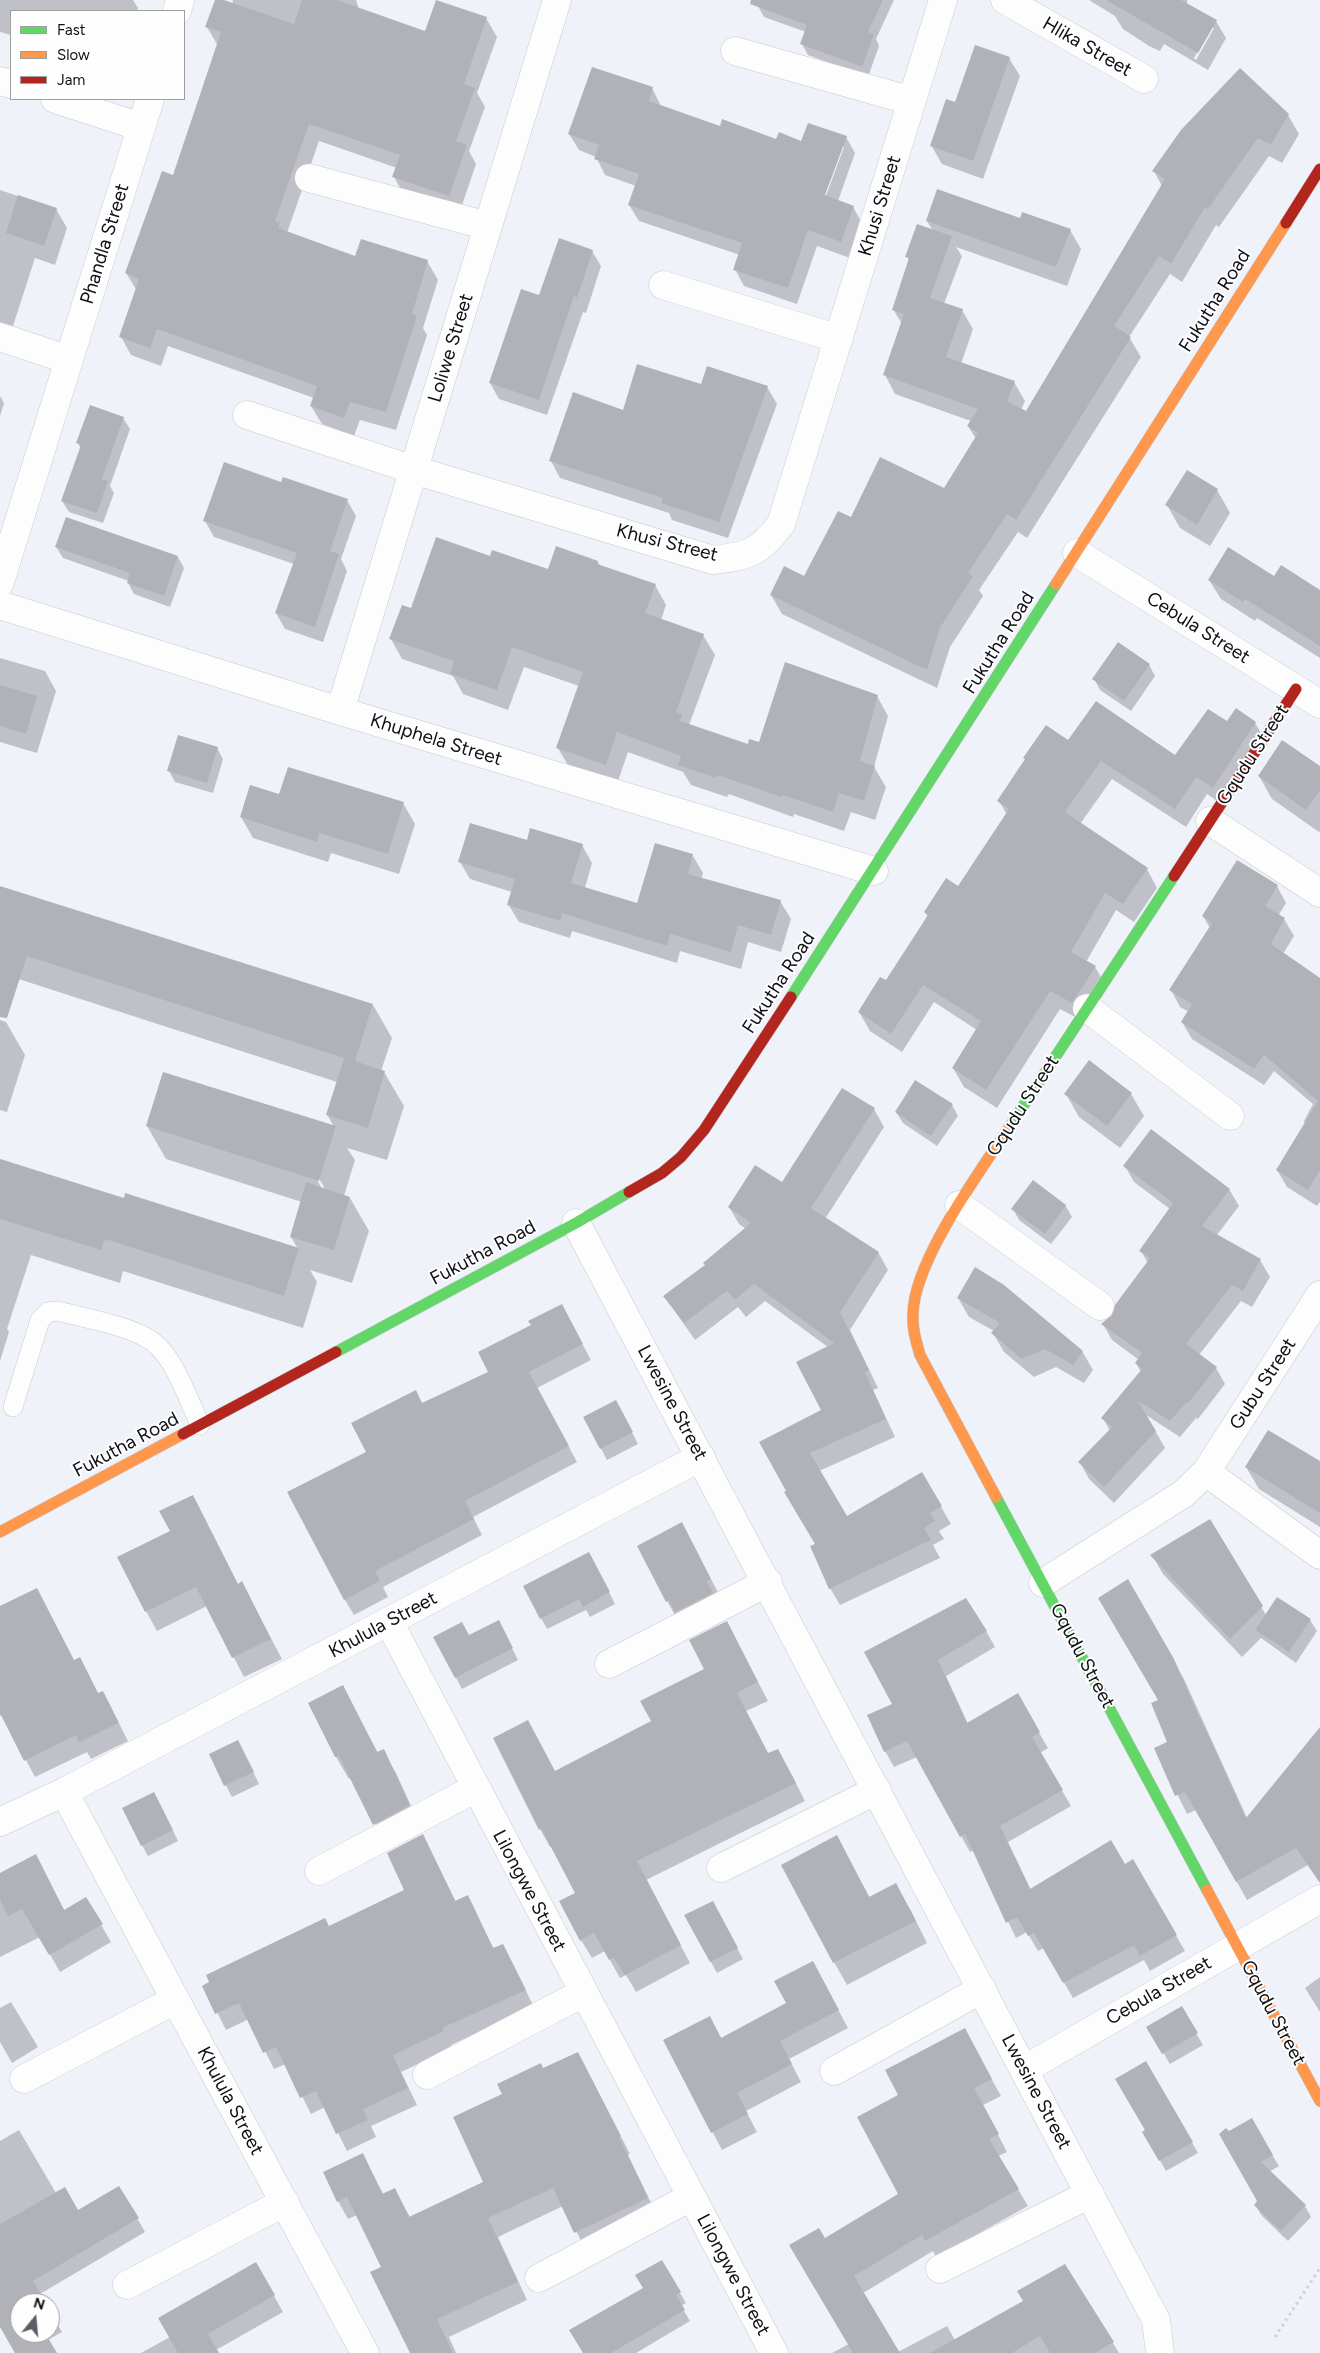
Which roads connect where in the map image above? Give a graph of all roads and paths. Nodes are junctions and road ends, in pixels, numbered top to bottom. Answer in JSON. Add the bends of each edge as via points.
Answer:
{"nodes":[{"id":1,"x":557,"y":0,"type":"edge"},
{"id":2,"x":943,"y":0,"type":"edge"},
{"id":3,"x":1005,"y":0,"type":"edge"},
{"id":4,"x":735,"y":51,"type":"dead end"},
{"id":5,"x":1144,"y":79,"type":"dead end"},
{"id":6,"x":58,"y":100,"type":"edge"},
{"id":7,"x":150,"y":100,"type":"edge"},
{"id":8,"x":912,"y":101,"type":"junction"},
{"id":9,"x":141,"y":127,"type":"junction"},
{"id":10,"x":1320,"y":168,"type":"edge"},
{"id":11,"x":309,"y":178,"type":"dead end"},
{"id":12,"x":488,"y":226,"type":"junction"},
{"id":13,"x":663,"y":285,"type":"dead end"},
{"id":14,"x":0,"y":337,"type":"edge"},
{"id":15,"x":838,"y":339,"type":"junction"},
{"id":16,"x":69,"y":360,"type":"junction"},
{"id":17,"x":247,"y":416,"type":"dead end"},
{"id":18,"x":414,"y":470,"type":"junction"},
{"id":19,"x":1076,"y":553,"type":"junction"},
{"id":20,"x":0,"y":582,"type":"edge"},
{"id":21,"x":0,"y":605,"type":"edge"},
{"id":22,"x":1296,"y":689,"type":"junction"},
{"id":23,"x":1320,"y":704,"type":"edge"},
{"id":24,"x":340,"y":712,"type":"junction"},
{"id":25,"x":1210,"y":821,"type":"junction"},
{"id":26,"x":874,"y":871,"type":"junction"},
{"id":27,"x":1320,"y":893,"type":"edge"},
{"id":28,"x":1087,"y":1008,"type":"junction"},
{"id":29,"x":1230,"y":1116,"type":"dead end"},
{"id":30,"x":959,"y":1205,"type":"junction"},
{"id":31,"x":576,"y":1223,"type":"junction"},
{"id":32,"x":1320,"y":1295,"type":"edge"},
{"id":33,"x":1100,"y":1306,"type":"dead end"},
{"id":34,"x":13,"y":1407,"type":"dead end"},
{"id":35,"x":200,"y":1425,"type":"junction"},
{"id":36,"x":701,"y":1457,"type":"junction"},
{"id":37,"x":1206,"y":1472,"type":"junction"},
{"id":38,"x":0,"y":1532,"type":"edge"},
{"id":39,"x":1320,"y":1555,"type":"edge"},
{"id":40,"x":768,"y":1582,"type":"junction"},
{"id":41,"x":1043,"y":1584,"type":"junction"},
{"id":42,"x":388,"y":1622,"type":"junction"},
{"id":43,"x":609,"y":1664,"type":"dead end"},
{"id":44,"x":476,"y":1788,"type":"junction"},
{"id":45,"x":877,"y":1790,"type":"junction"},
{"id":46,"x":64,"y":1792,"type":"junction"},
{"id":47,"x":0,"y":1822,"type":"edge"},
{"id":48,"x":721,"y":1868,"type":"dead end"},
{"id":49,"x":319,"y":1872,"type":"dead end"},
{"id":50,"x":1320,"y":1900,"type":"edge"},
{"id":51,"x":1236,"y":1946,"type":"junction"},
{"id":52,"x":982,"y":1990,"type":"junction"},
{"id":53,"x":583,"y":1993,"type":"junction"},
{"id":54,"x":175,"y":2000,"type":"junction"},
{"id":55,"x":1025,"y":2069,"type":"junction"},
{"id":56,"x":834,"y":2071,"type":"dead end"},
{"id":57,"x":427,"y":2075,"type":"dead end"},
{"id":58,"x":24,"y":2079,"type":"dead end"},
{"id":59,"x":1320,"y":2101,"type":"edge"},
{"id":60,"x":1090,"y":2194,"type":"junction"},
{"id":61,"x":691,"y":2197,"type":"junction"},
{"id":62,"x":285,"y":2202,"type":"junction"},
{"id":63,"x":1320,"y":2268,"type":"edge"},
{"id":64,"x":940,"y":2269,"type":"dead end"},
{"id":65,"x":539,"y":2278,"type":"dead end"},
{"id":66,"x":127,"y":2285,"type":"dead end"},
{"id":67,"x":1275,"y":2336,"type":"dead end"},
{"id":68,"x":365,"y":2353,"type":"edge"},
{"id":69,"x":774,"y":2353,"type":"edge"},
{"id":70,"x":1160,"y":2353,"type":"edge"}],
"edges":[{"from":1,"to":12,"type":"street","name":"Loliwe Street"},
{"from":2,"to":8,"type":"street","name":"Khusi Street"},
{"from":3,"to":5,"type":"street","name":"Hlika Street"},
{"from":4,"to":8,"type":"street"},
{"from":6,"to":9,"type":"street"},
{"from":7,"to":9,"type":"street","name":"Phandla Street"},
{"from":8,"to":15,"type":"street","name":"Khusi Street"},
{"from":9,"to":16,"type":"street","name":"Phandla Street"},
{"from":10,"to":19,"type":"street","name":"Fukutha Road"},
{"from":11,"to":12,"type":"street"},
{"from":12,"to":18,"type":"street","name":"Loliwe Street"},
{"from":13,"to":15,"type":"street"},
{"from":14,"to":16,"type":"street"},
{"from":15,"to":18,"type":"street","name":"Khusi Street","via":[[781,524],[767,542],[742,557],[714,560]]},
{"from":16,"to":20,"type":"street","name":"Phandla Street"},
{"from":17,"to":18,"type":"street"},
{"from":18,"to":24,"type":"street","name":"Loliwe Street"},
{"from":19,"to":22,"type":"street","name":"Cebula Street"},
{"from":19,"to":26,"type":"street","name":"Fukutha Road"},
{"from":21,"to":24,"type":"street","name":"Khuphela Street"},
{"from":22,"to":23,"type":"street","name":"Cebula Street"},
{"from":22,"to":25,"type":"street","name":"Gqudu Street"},
{"from":24,"to":26,"type":"street","name":"Khuphela Street"},
{"from":25,"to":27,"type":"street","name":"Gqudu Street"},
{"from":25,"to":28,"type":"street","name":"Gqudu Street"},
{"from":26,"to":31,"type":"street","name":"Fukutha Road","via":[[704,1130],[662,1173]]},
{"from":28,"to":29,"type":"street"},
{"from":28,"to":30,"type":"street","name":"Gqudu Street"},
{"from":30,"to":33,"type":"street"},
{"from":30,"to":41,"type":"street","name":"Gqudu Street","via":[[917,1284],[911,1313],[915,1342]]},
{"from":31,"to":35,"type":"street","name":"Fukutha Road"},
{"from":31,"to":36,"type":"street","name":"Lwesine Street"},
{"from":32,"to":37,"type":"street","name":"Gubu Street"},
{"from":34,"to":35,"type":"lane","via":[[40,1320],[48,1312],[58,1311],[140,1334],[154,1342],[165,1354]]},
{"from":35,"to":38,"type":"street","name":"Fukutha Road"},
{"from":36,"to":40,"type":"street","name":"Lwesine Street"},
{"from":36,"to":42,"type":"street","name":"Khulula Street"},
{"from":37,"to":39,"type":"street"},
{"from":37,"to":41,"type":"street","name":"Gubu Street","via":[[1183,1494]]},
{"from":40,"to":43,"type":"street"},
{"from":40,"to":45,"type":"street","name":"Lwesine Street"},
{"from":41,"to":51,"type":"street","name":"Gqudu Street"},
{"from":42,"to":44,"type":"street","name":"Lilongwe Street"},
{"from":42,"to":46,"type":"street","name":"Khulula Street"},
{"from":44,"to":49,"type":"street"},
{"from":44,"to":53,"type":"street","name":"Lilongwe Street"},
{"from":45,"to":48,"type":"street"},
{"from":45,"to":52,"type":"street","name":"Lwesine Street"},
{"from":46,"to":47,"type":"street","name":"Khulula Street"},
{"from":46,"to":54,"type":"street","name":"Khulula Street"},
{"from":50,"to":51,"type":"street","name":"Cebula Street"},
{"from":51,"to":55,"type":"street","name":"Cebula Street"},
{"from":51,"to":59,"type":"street","name":"Gqudu Street"},
{"from":52,"to":55,"type":"street","name":"Lwesine Street"},
{"from":52,"to":56,"type":"street"},
{"from":53,"to":57,"type":"street"},
{"from":53,"to":61,"type":"street","name":"Lilongwe Street"},
{"from":54,"to":58,"type":"street"},
{"from":54,"to":62,"type":"street","name":"Khulula Street"},
{"from":55,"to":60,"type":"street","name":"Lwesine Street"},
{"from":60,"to":64,"type":"street"},
{"from":60,"to":70,"type":"street","name":"Lwesine Street","via":[[1156,2320]]},
{"from":61,"to":65,"type":"street","name":"Lilongwe Street"},
{"from":61,"to":69,"type":"street","name":"Lilongwe Street"},
{"from":62,"to":66,"type":"street"},
{"from":62,"to":68,"type":"street","name":"Khulula Street"},
{"from":63,"to":67,"type":"path"}]}
